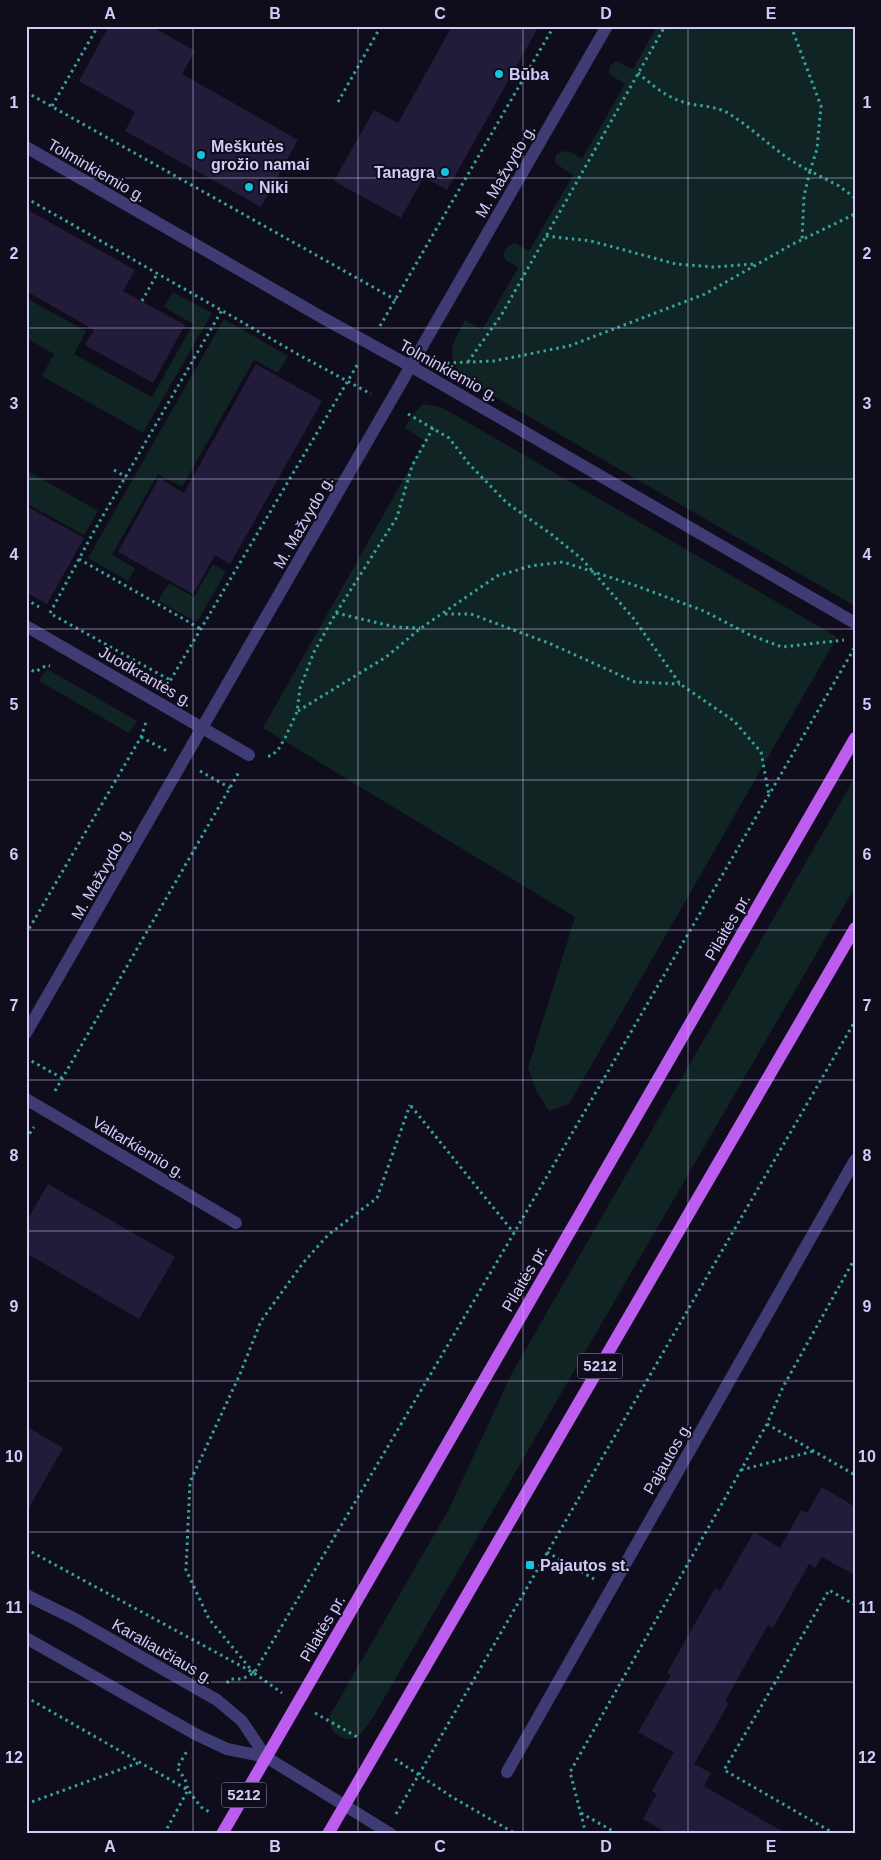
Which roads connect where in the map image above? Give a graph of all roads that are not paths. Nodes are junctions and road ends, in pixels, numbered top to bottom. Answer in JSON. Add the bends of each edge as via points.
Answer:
{"nodes":[{"id":1,"x":607,"y":26,"type":"edge"},
{"id":2,"x":26,"y":147,"type":"edge"},
{"id":3,"x":412,"y":366,"type":"junction"},
{"id":4,"x":855,"y":623,"type":"edge"},
{"id":5,"x":26,"y":626,"type":"edge"},
{"id":6,"x":203,"y":728,"type":"junction"},
{"id":7,"x":855,"y":738,"type":"edge"},
{"id":8,"x":249,"y":755,"type":"road end"},
{"id":9,"x":855,"y":928,"type":"edge"},
{"id":10,"x":26,"y":1034,"type":"edge"},
{"id":11,"x":26,"y":1099,"type":"edge"},
{"id":12,"x":855,"y":1160,"type":"edge"},
{"id":13,"x":236,"y":1223,"type":"dead end"},
{"id":14,"x":26,"y":1595,"type":"edge"},
{"id":15,"x":26,"y":1638,"type":"edge"},
{"id":16,"x":266,"y":1757,"type":"junction"},
{"id":17,"x":507,"y":1772,"type":"dead end"},
{"id":18,"x":345,"y":1805,"type":"junction"},
{"id":19,"x":389,"y":1832,"type":"edge"},
{"id":20,"x":222,"y":1834,"type":"edge"},
{"id":21,"x":328,"y":1834,"type":"edge"}],
"edges":[{"from":1,"to":3,"type":"street","name":"M. Mažvydo g."},
{"from":2,"to":3,"type":"street","name":"Tolminkiemio g."},
{"from":3,"to":4,"type":"street","name":"Tolminkiemio g."},
{"from":3,"to":6,"type":"street","name":"M. Mažvydo g."},
{"from":5,"to":6,"type":"street","name":"Juodkrantės g."},
{"from":6,"to":8,"type":"street","name":"Juodkrantės g."},
{"from":6,"to":10,"type":"street","name":"M. Mažvydo g."},
{"from":7,"to":16,"type":"main road","name":"Pilaitės pr.","number":"5212"},
{"from":9,"to":18,"type":"main road","number":"5212"},
{"from":11,"to":13,"type":"street","name":"Valtarkiemio g."},
{"from":12,"to":17,"type":"street","name":"Pajautos g."},
{"from":14,"to":16,"type":"street","name":"Karaliaučiaus g.","via":[[217,1700],[242,1721]]},
{"from":15,"to":16,"type":"street","name":"Karaliaučiaus g.","via":[[197,1735],[227,1749]]},
{"from":16,"to":18,"type":"street","name":"Karaliaučiaus g."},
{"from":16,"to":20,"type":"main road","name":"Pilaitės pr.","number":"5212"},
{"from":18,"to":19,"type":"street","name":"Karaliaučiaus g."},
{"from":18,"to":21,"type":"main road","number":"5212"}]}
